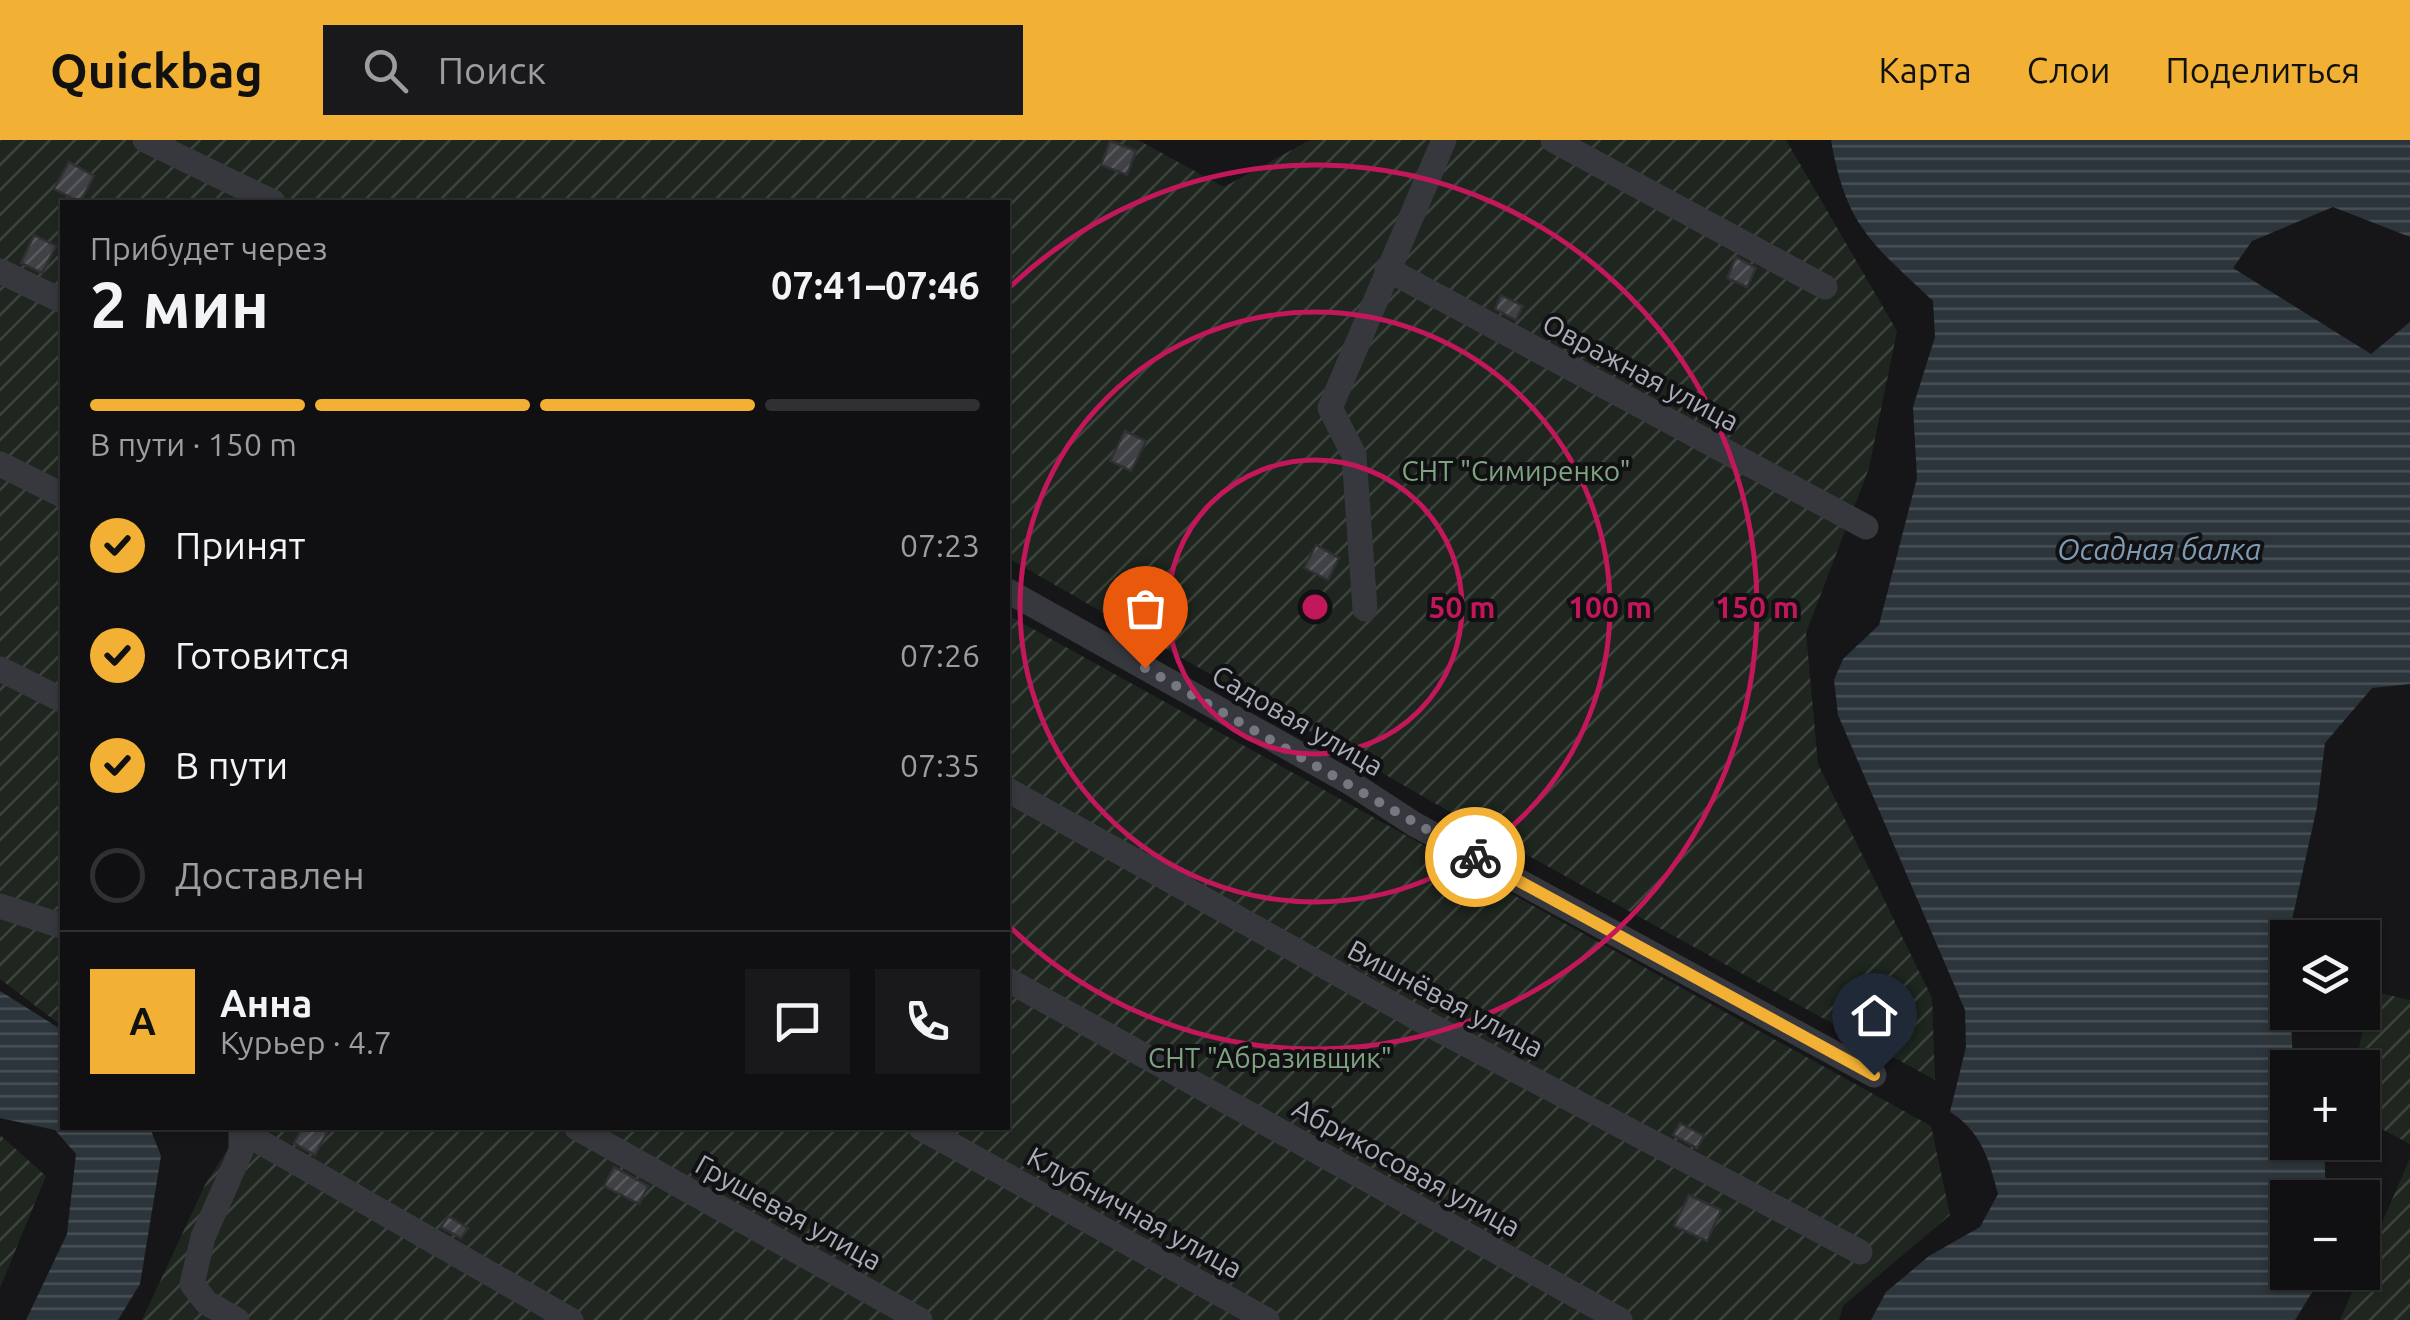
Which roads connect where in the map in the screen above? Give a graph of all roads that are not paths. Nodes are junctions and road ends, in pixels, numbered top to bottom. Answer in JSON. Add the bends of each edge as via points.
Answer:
{"nodes":[{"id":1,"x":145,"y":140,"type":"edge"},
{"id":2,"x":1444,"y":140,"type":"edge"},
{"id":3,"x":1553,"y":140,"type":"edge"},
{"id":4,"x":270,"y":200,"type":"edge"},
{"id":5,"x":1387,"y":269,"type":"junction"},
{"id":6,"x":0,"y":271,"type":"edge"},
{"id":7,"x":1824,"y":287,"type":"dead end"},
{"id":8,"x":60,"y":300,"type":"edge"},
{"id":9,"x":0,"y":464,"type":"edge"},
{"id":10,"x":60,"y":495,"type":"edge"},
{"id":11,"x":1866,"y":527,"type":"dead end"},
{"id":12,"x":1010,"y":592,"type":"edge"},
{"id":13,"x":1365,"y":608,"type":"dead end"},
{"id":14,"x":0,"y":670,"type":"edge"},
{"id":15,"x":60,"y":699,"type":"edge"},
{"id":16,"x":1010,"y":791,"type":"edge"},
{"id":17,"x":0,"y":906,"type":"edge"},
{"id":18,"x":60,"y":925,"type":"edge"},
{"id":19,"x":1010,"y":981,"type":"edge"},
{"id":20,"x":1874,"y":1075,"type":"dead end"},
{"id":21,"x":241,"y":1130,"type":"edge"},
{"id":22,"x":243,"y":1130,"type":"edge"},
{"id":23,"x":581,"y":1130,"type":"edge"},
{"id":24,"x":926,"y":1130,"type":"edge"},
{"id":25,"x":1860,"y":1252,"type":"dead end"},
{"id":26,"x":236,"y":1320,"type":"edge"},
{"id":27,"x":571,"y":1320,"type":"edge"},
{"id":28,"x":920,"y":1320,"type":"edge"},
{"id":29,"x":1266,"y":1320,"type":"edge"},
{"id":30,"x":1620,"y":1320,"type":"edge"}],
"edges":[{"from":1,"to":4,"type":"street"},
{"from":2,"to":5,"type":"street"},
{"from":3,"to":7,"type":"street"},
{"from":5,"to":11,"type":"street","name":"Овражная улица"},
{"from":5,"to":13,"type":"street","via":[[1330,408],[1354,455]]},
{"from":6,"to":8,"type":"street"},
{"from":9,"to":10,"type":"street"},
{"from":12,"to":20,"type":"street","name":"Садовая улица","via":[[1414,824]]},
{"from":14,"to":15,"type":"street"},
{"from":16,"to":25,"type":"street","name":"Вишнёвая улица","via":[[1426,1023]]},
{"from":17,"to":18,"type":"street"},
{"from":19,"to":30,"type":"street","name":"Абрикосовая улица"},
{"from":21,"to":26,"type":"street","via":[[241,1151],[203,1237],[192,1284],[206,1303]]},
{"from":22,"to":27,"type":"street"},
{"from":23,"to":28,"type":"street","name":"Грушевая улица"},
{"from":24,"to":29,"type":"street","name":"Клубничная улица"}]}
